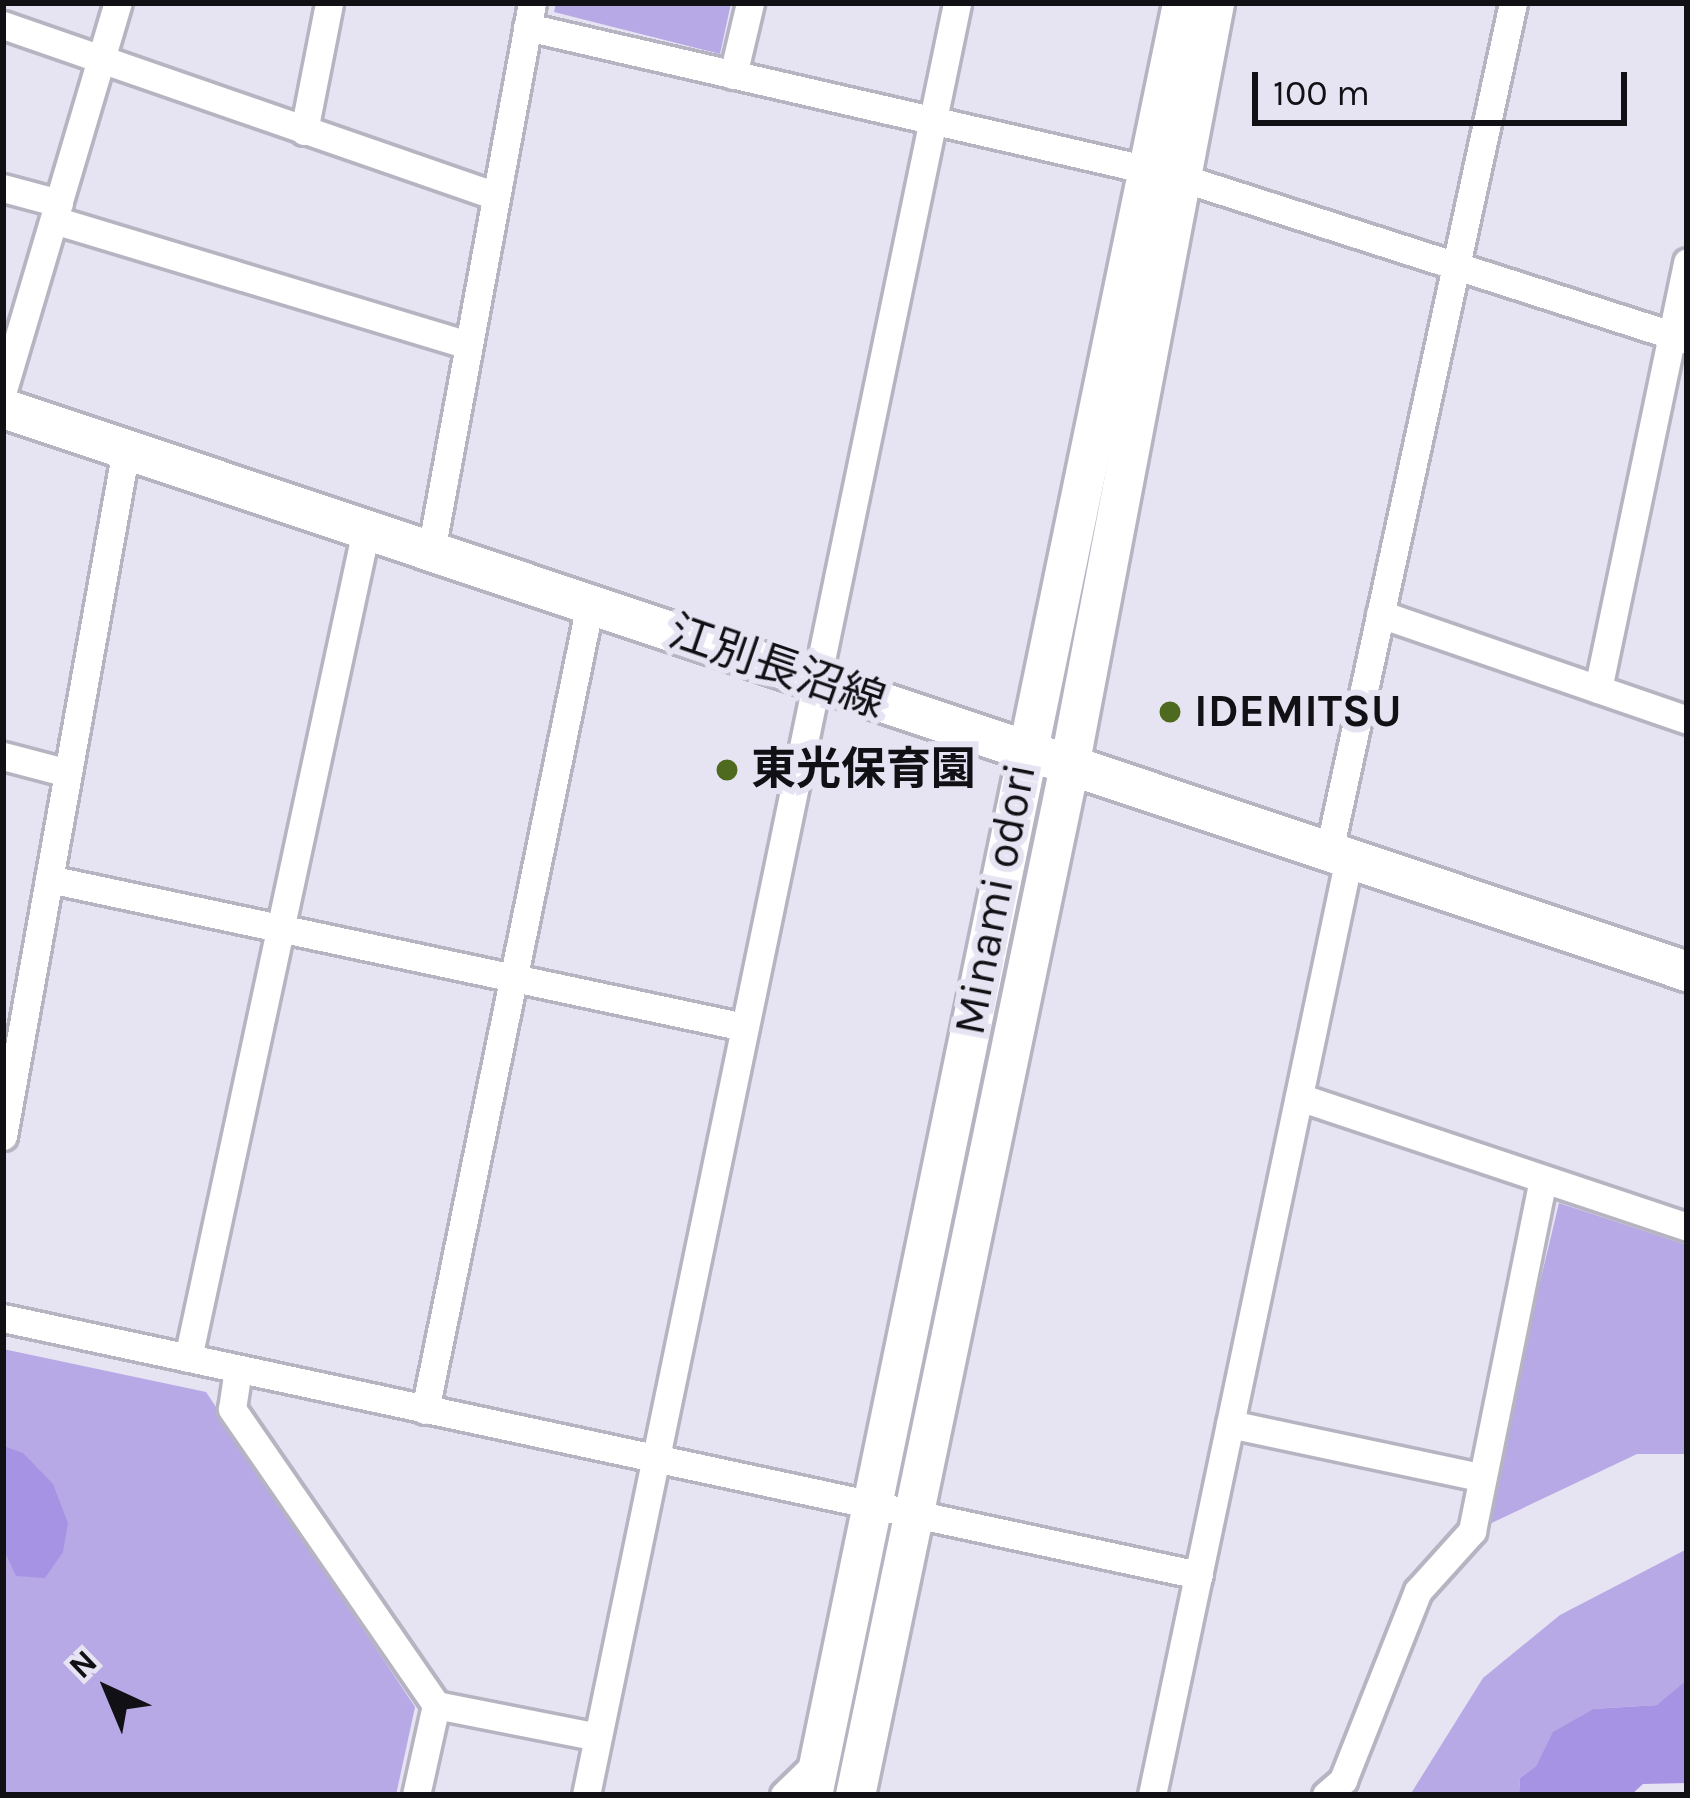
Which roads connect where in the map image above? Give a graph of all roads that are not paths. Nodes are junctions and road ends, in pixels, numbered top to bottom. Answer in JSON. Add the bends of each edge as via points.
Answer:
{"nodes":[{"id":1,"x":118,"y":3,"type":"edge"},
{"id":2,"x":328,"y":3,"type":"edge"},
{"id":3,"x":749,"y":3,"type":"edge"},
{"id":4,"x":957,"y":3,"type":"edge"},
{"id":5,"x":1182,"y":3,"type":"edge"},
{"id":6,"x":1214,"y":3,"type":"edge"},
{"id":7,"x":1513,"y":3,"type":"edge"},
{"id":8,"x":530,"y":15,"type":"edge"},
{"id":9,"x":3,"y":25,"type":"edge"},
{"id":10,"x":101,"y":62,"type":"junction"},
{"id":11,"x":733,"y":75,"type":"junction"},
{"id":12,"x":932,"y":122,"type":"junction"},
{"id":13,"x":304,"y":130,"type":"junction"},
{"id":14,"x":1162,"y":173,"type":"junction"},
{"id":15,"x":3,"y":188,"type":"edge"},
{"id":16,"x":496,"y":196,"type":"junction"},
{"id":17,"x":56,"y":212,"type":"junction"},
{"id":18,"x":1687,"y":262,"type":"edge"},
{"id":19,"x":1456,"y":263,"type":"junction"},
{"id":20,"x":1680,"y":338,"type":"edge"},
{"id":21,"x":469,"y":345,"type":"junction"},
{"id":22,"x":3,"y":389,"type":"edge"},
{"id":23,"x":3,"y":408,"type":"edge"},
{"id":24,"x":126,"y":449,"type":"junction"},
{"id":25,"x":366,"y":530,"type":"junction"},
{"id":26,"x":431,"y":551,"type":"junction"},
{"id":27,"x":590,"y":604,"type":"junction"},
{"id":28,"x":1380,"y":614,"type":"junction"},
{"id":29,"x":817,"y":680,"type":"junction"},
{"id":30,"x":1598,"y":689,"type":"junction"},
{"id":31,"x":1687,"y":720,"type":"edge"},
{"id":32,"x":1024,"y":750,"type":"junction"},
{"id":33,"x":3,"y":756,"type":"edge"},
{"id":34,"x":1069,"y":766,"type":"junction"},
{"id":35,"x":68,"y":773,"type":"junction"},
{"id":36,"x":1339,"y":855,"type":"junction"},
{"id":37,"x":49,"y":879,"type":"junction"},
{"id":38,"x":281,"y":927,"type":"junction"},
{"id":39,"x":1687,"y":971,"type":"edge"},
{"id":40,"x":514,"y":976,"type":"junction"},
{"id":41,"x":744,"y":1027,"type":"junction"},
{"id":42,"x":10,"y":1058,"type":"edge"},
{"id":43,"x":1299,"y":1097,"type":"junction"},
{"id":44,"x":3,"y":1136,"type":"edge"},
{"id":45,"x":1542,"y":1184,"type":"junction"},
{"id":46,"x":1687,"y":1227,"type":"edge"},
{"id":47,"x":3,"y":1318,"type":"edge"},
{"id":48,"x":188,"y":1358,"type":"junction"},
{"id":49,"x":238,"y":1369,"type":"junction"},
{"id":50,"x":425,"y":1410,"type":"junction"},
{"id":51,"x":1230,"y":1424,"type":"junction"},
{"id":52,"x":653,"y":1461,"type":"junction"},
{"id":53,"x":1480,"y":1477,"type":"junction"},
{"id":54,"x":874,"y":1509,"type":"junction"},
{"id":55,"x":914,"y":1518,"type":"junction"},
{"id":56,"x":1199,"y":1575,"type":"junction"},
{"id":57,"x":436,"y":1705,"type":"junction"},
{"id":58,"x":597,"y":1737,"type":"junction"},
{"id":59,"x":816,"y":1777,"type":"edge"},
{"id":60,"x":856,"y":1794,"type":"edge"},
{"id":61,"x":416,"y":1795,"type":"edge"},
{"id":62,"x":586,"y":1795,"type":"edge"},
{"id":63,"x":784,"y":1795,"type":"edge"},
{"id":64,"x":1152,"y":1795,"type":"edge"},
{"id":65,"x":1326,"y":1795,"type":"edge"}],
"edges":[{"from":1,"to":10,"type":"street"},
{"from":2,"to":13,"type":"street"},
{"from":3,"to":11,"type":"street"},
{"from":4,"to":12,"type":"street"},
{"from":5,"to":14,"type":"main road","name":"Minami odori"},
{"from":6,"to":14,"type":"main road","name":"Minami odori"},
{"from":7,"to":19,"type":"street"},
{"from":8,"to":11,"type":"street"},
{"from":8,"to":16,"type":"street"},
{"from":9,"to":10,"type":"street"},
{"from":10,"to":13,"type":"street"},
{"from":10,"to":17,"type":"street"},
{"from":11,"to":12,"type":"street"},
{"from":12,"to":14,"type":"street"},
{"from":12,"to":29,"type":"street"},
{"from":13,"to":16,"type":"street"},
{"from":14,"to":19,"type":"street"},
{"from":14,"to":32,"type":"main road","name":"Minami odori"},
{"from":14,"to":34,"type":"main road","name":"Minami odori"},
{"from":15,"to":17,"type":"street"},
{"from":16,"to":21,"type":"street"},
{"from":17,"to":21,"type":"street"},
{"from":17,"to":22,"type":"street"},
{"from":18,"to":20,"type":"street"},
{"from":19,"to":20,"type":"street"},
{"from":19,"to":28,"type":"street"},
{"from":20,"to":30,"type":"street"},
{"from":21,"to":26,"type":"street"},
{"from":23,"to":24,"type":"main road","name":"江別長沼線"},
{"from":24,"to":25,"type":"main road","name":"江別長沼線"},
{"from":24,"to":35,"type":"street"},
{"from":25,"to":26,"type":"main road","name":"江別長沼線"},
{"from":25,"to":38,"type":"street"},
{"from":26,"to":27,"type":"main road","name":"江別長沼線"},
{"from":27,"to":29,"type":"main road","name":"江別長沼線"},
{"from":27,"to":40,"type":"street"},
{"from":28,"to":30,"type":"street"},
{"from":28,"to":36,"type":"street"},
{"from":29,"to":32,"type":"main road","name":"江別長沼線"},
{"from":29,"to":41,"type":"street"},
{"from":30,"to":31,"type":"street"},
{"from":32,"to":34,"type":"main road","name":"江別長沼線"},
{"from":32,"to":54,"type":"main road","name":"Minami odori"},
{"from":33,"to":35,"type":"street"},
{"from":34,"to":36,"type":"main road","name":"江別長沼線"},
{"from":34,"to":55,"type":"main road","name":"Minami odori"},
{"from":35,"to":37,"type":"street"},
{"from":36,"to":39,"type":"main road","name":"江別長沼線"},
{"from":36,"to":43,"type":"street"},
{"from":37,"to":38,"type":"street"},
{"from":37,"to":42,"type":"street"},
{"from":38,"to":40,"type":"street"},
{"from":38,"to":48,"type":"street"},
{"from":40,"to":41,"type":"street"},
{"from":40,"to":50,"type":"street"},
{"from":41,"to":52,"type":"street"},
{"from":42,"to":44,"type":"street"},
{"from":43,"to":45,"type":"street"},
{"from":43,"to":51,"type":"street"},
{"from":45,"to":46,"type":"street"},
{"from":45,"to":53,"type":"street"},
{"from":47,"to":48,"type":"street"},
{"from":48,"to":49,"type":"street"},
{"from":49,"to":50,"type":"street"},
{"from":49,"to":57,"type":"street","via":[[232,1409]]},
{"from":50,"to":52,"type":"street"},
{"from":51,"to":53,"type":"street"},
{"from":51,"to":56,"type":"street"},
{"from":52,"to":54,"type":"street"},
{"from":52,"to":58,"type":"street"},
{"from":53,"to":65,"type":"street","via":[[1472,1531],[1418,1591],[1343,1780]]},
{"from":54,"to":55,"type":"street"},
{"from":54,"to":59,"type":"main road","name":"Minami odori"},
{"from":55,"to":56,"type":"street"},
{"from":55,"to":60,"type":"main road","name":"Minami odori"},
{"from":56,"to":64,"type":"street"},
{"from":57,"to":58,"type":"street"},
{"from":57,"to":61,"type":"street"},
{"from":58,"to":62,"type":"street"},
{"from":59,"to":63,"type":"street"}]}
